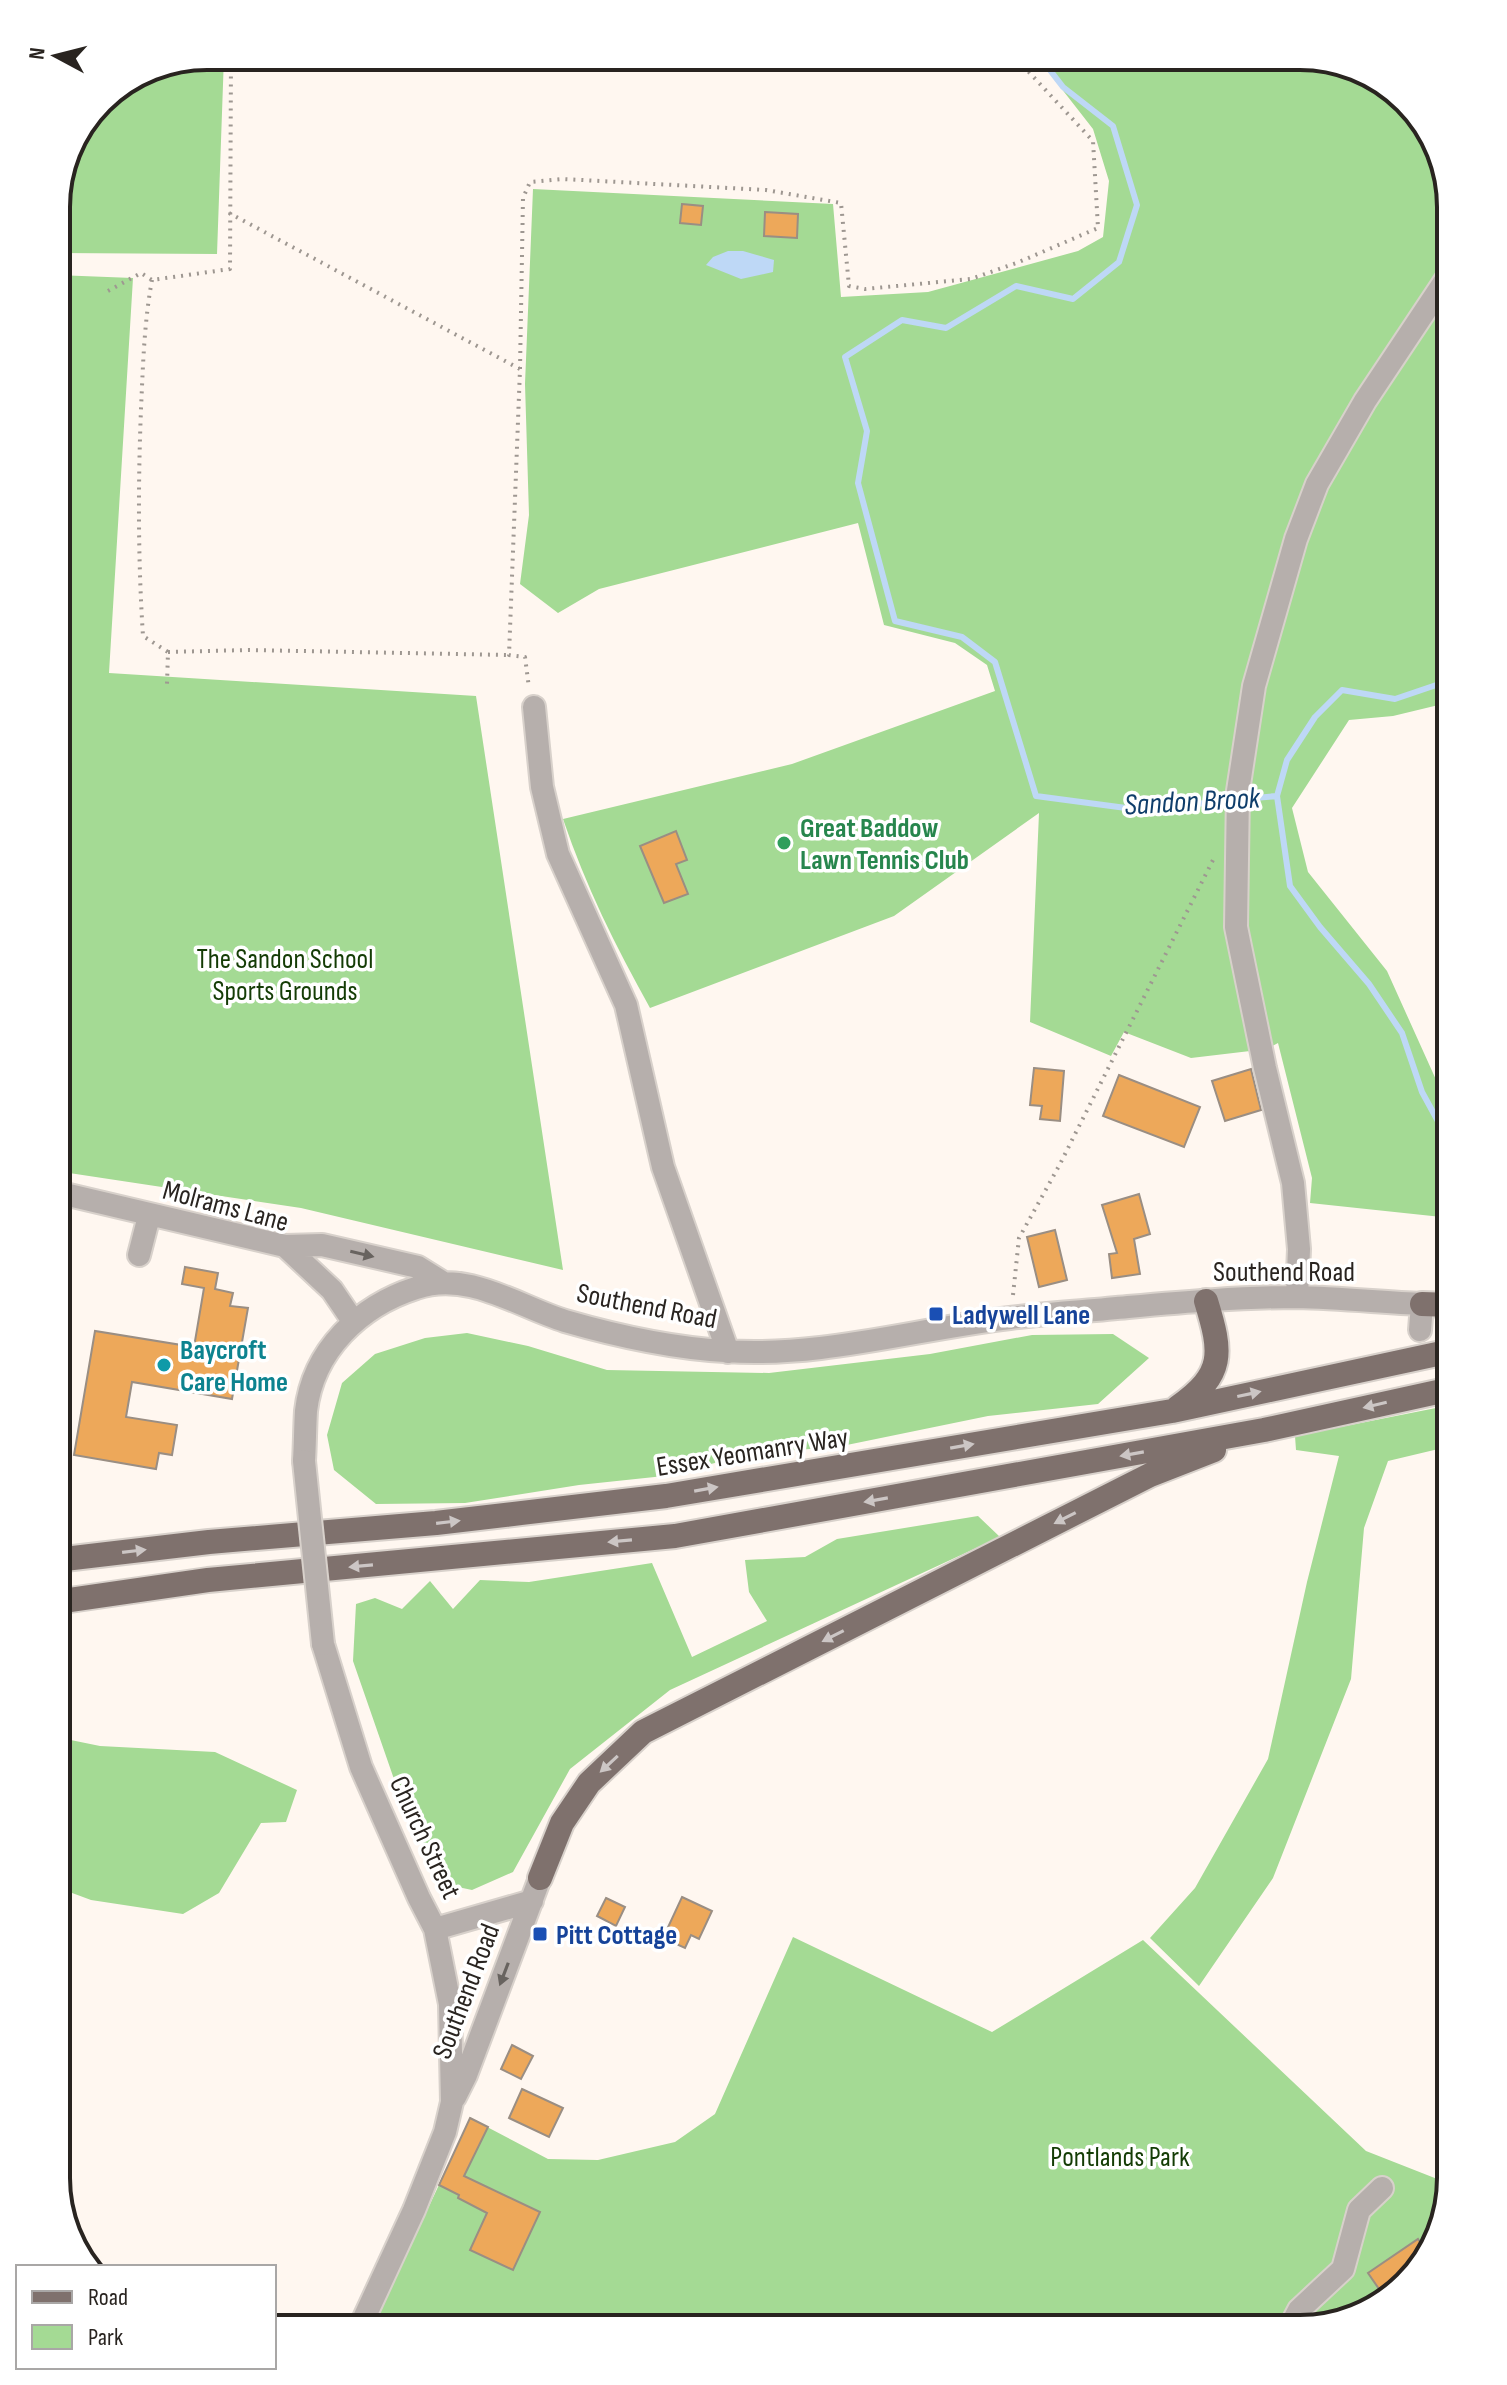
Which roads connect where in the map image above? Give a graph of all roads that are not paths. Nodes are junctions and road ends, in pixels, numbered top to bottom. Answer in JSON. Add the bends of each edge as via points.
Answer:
{"nodes":[{"id":1,"x":1437,"y":293,"type":"edge"},
{"id":2,"x":534,"y":707,"type":"road end"},
{"id":3,"x":70,"y":1196,"type":"edge"},
{"id":4,"x":149,"y":1216,"type":"junction"},
{"id":5,"x":285,"y":1246,"type":"junction"},
{"id":6,"x":139,"y":1255,"type":"dead end"},
{"id":7,"x":442,"y":1282,"type":"junction"},
{"id":8,"x":1297,"y":1297,"type":"junction"},
{"id":9,"x":1206,"y":1301,"type":"junction"},
{"id":10,"x":1422,"y":1304,"type":"junction"},
{"id":11,"x":1437,"y":1305,"type":"edge"},
{"id":12,"x":353,"y":1321,"type":"junction"},
{"id":13,"x":1420,"y":1330,"type":"dead end"},
{"id":14,"x":728,"y":1352,"type":"junction"},
{"id":15,"x":1437,"y":1354,"type":"edge"},
{"id":16,"x":1437,"y":1392,"type":"edge"},
{"id":17,"x":1172,"y":1411,"type":"junction"},
{"id":18,"x":1264,"y":1430,"type":"junction"},
{"id":19,"x":70,"y":1558,"type":"edge"},
{"id":20,"x":70,"y":1600,"type":"edge"},
{"id":21,"x":323,"y":1644,"type":"joint"},
{"id":22,"x":540,"y":1878,"type":"joint"},
{"id":23,"x":532,"y":1901,"type":"junction"},
{"id":24,"x":435,"y":1929,"type":"junction"},
{"id":25,"x":452,"y":2102,"type":"junction"},
{"id":26,"x":1382,"y":2188,"type":"dead end"},
{"id":27,"x":365,"y":2315,"type":"edge"},
{"id":28,"x":1296,"y":2315,"type":"edge"}],
"edges":[{"from":1,"to":8,"type":"street","via":[[1317,484],[1254,686],[1239,784],[1236,927],[1293,1183]]},
{"from":2,"to":14,"type":"street","via":[[542,787],[558,854],[626,1005],[663,1167]]},
{"from":3,"to":4,"type":"street","name":"Molrams Lane"},
{"from":4,"to":5,"type":"street","name":"Molrams Lane"},
{"from":4,"to":6,"type":"street"},
{"from":5,"to":7,"type":"street","one_way":true,"via":[[322,1245],[418,1267]]},
{"from":5,"to":12,"type":"street","name":"Molrams Lane","via":[[332,1290]]},
{"from":7,"to":12,"type":"street","name":"Southend Road","via":[[383,1300]]},
{"from":7,"to":14,"type":"street","name":"Southend Road","via":[[469,1285],[594,1328],[670,1346]]},
{"from":8,"to":9,"type":"street","name":"Southend Road"},
{"from":8,"to":10,"type":"street","name":"Southend Road"},
{"from":9,"to":14,"type":"street","name":"Southend Road","via":[[1011,1318],[802,1352]]},
{"from":9,"to":17,"type":"main road","via":[[1217,1340],[1210,1380]]},
{"from":10,"to":11,"type":"main road"},
{"from":10,"to":13,"type":"street"},
{"from":12,"to":21,"type":"street","name":"Southend Road","bridge":true,"via":[[328,1350],[306,1409],[304,1461]]},
{"from":17,"to":15,"type":"main road","name":"Essex Yeomanry Way","one_way":true},
{"from":16,"to":18,"type":"main road","one_way":true},
{"from":19,"to":17,"type":"main road","name":"Essex Yeomanry Way","one_way":true,"via":[[666,1496]]},
{"from":18,"to":20,"type":"main road","one_way":true,"via":[[675,1536],[208,1580]]},
{"from":18,"to":22,"type":"main road","one_way":true,"via":[[1150,1475],[643,1732],[589,1783],[562,1823]]},
{"from":21,"to":24,"type":"street","name":"Church Street","via":[[361,1767]]},
{"from":22,"to":23,"type":"street","name":"Southend Road"},
{"from":23,"to":24,"type":"street","name":"Southend Road"},
{"from":23,"to":25,"type":"street","name":"Southend Road","one_way":true},
{"from":24,"to":25,"type":"street","name":"Church Street","via":[[450,2004]]},
{"from":25,"to":27,"type":"street","name":"Church Street","via":[[414,2210]]},
{"from":26,"to":28,"type":"street","via":[[1359,2210],[1343,2269]]}]}
